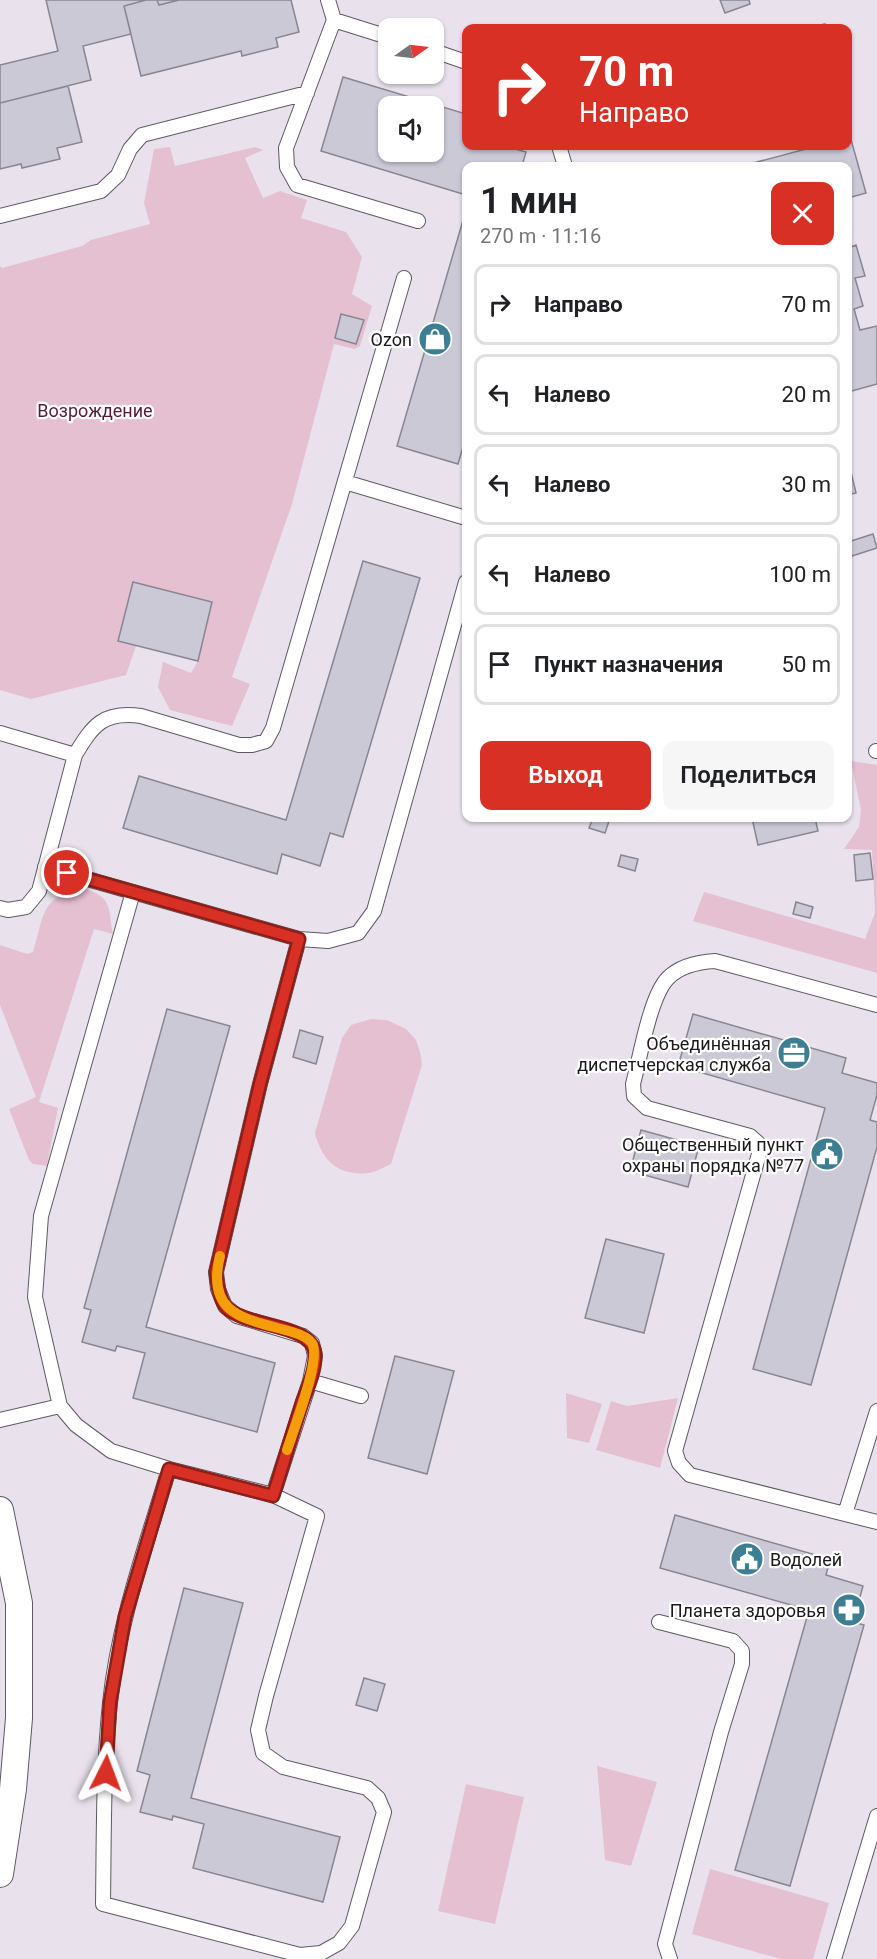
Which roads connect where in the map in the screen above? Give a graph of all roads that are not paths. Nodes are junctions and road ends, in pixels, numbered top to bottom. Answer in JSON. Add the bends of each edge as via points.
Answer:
{"nodes":[{"id":1,"x":328,"y":0,"type":"edge"},
{"id":2,"x":334,"y":20,"type":"junction"},
{"id":3,"x":378,"y":34,"type":"edge"},
{"id":4,"x":444,"y":54,"type":"edge"},
{"id":5,"x":462,"y":61,"type":"edge"},
{"id":6,"x":307,"y":93,"type":"junction"},
{"id":7,"x":0,"y":216,"type":"edge"},
{"id":8,"x":418,"y":221,"type":"dead end"},
{"id":9,"x":404,"y":278,"type":"dead end"},
{"id":10,"x":345,"y":482,"type":"junction"},
{"id":11,"x":462,"y":517,"type":"edge"},
{"id":12,"x":462,"y":596,"type":"edge"},
{"id":13,"x":0,"y":733,"type":"edge"},
{"id":14,"x":75,"y":755,"type":"junction"},
{"id":15,"x":45,"y":867,"type":"junction"},
{"id":16,"x":133,"y":892,"type":"junction"},
{"id":17,"x":0,"y":908,"type":"edge"},
{"id":18,"x":299,"y":939,"type":"junction"},
{"id":19,"x":877,"y":1005,"type":"edge"},
{"id":20,"x":310,"y":1381,"type":"junction"},
{"id":21,"x":361,"y":1396,"type":"dead end"},
{"id":22,"x":60,"y":1406,"type":"junction"},
{"id":23,"x":877,"y":1411,"type":"edge"},
{"id":24,"x":0,"y":1420,"type":"edge"},
{"id":25,"x":169,"y":1469,"type":"junction"},
{"id":26,"x":273,"y":1496,"type":"junction"},
{"id":27,"x":0,"y":1510,"type":"edge"},
{"id":28,"x":845,"y":1514,"type":"junction"},
{"id":29,"x":877,"y":1522,"type":"edge"},
{"id":30,"x":659,"y":1622,"type":"dead end"},
{"id":31,"x":877,"y":1816,"type":"edge"},
{"id":32,"x":0,"y":1874,"type":"edge"},
{"id":33,"x":670,"y":1959,"type":"edge"},
{"id":34,"x":834,"y":1959,"type":"edge"}],
"edges":[{"from":1,"to":2,"type":"lane"},
{"from":2,"to":3,"type":"lane"},
{"from":2,"to":6,"type":"lane"},
{"from":4,"to":5,"type":"lane"},
{"from":6,"to":7,"type":"lane","via":[[142,135],[130,149],[118,175],[101,191]]},
{"from":6,"to":8,"type":"lane","via":[[286,148],[287,167],[297,185]]},
{"from":9,"to":10,"type":"lane"},
{"from":10,"to":11,"type":"lane"},
{"from":10,"to":14,"type":"lane","via":[[266,741],[239,745],[128,714],[101,721],[89,730]]},
{"from":12,"to":18,"type":"lane","via":[[374,911],[358,933],[328,941]]},
{"from":13,"to":14,"type":"lane"},
{"from":14,"to":15,"type":"lane"},
{"from":15,"to":16,"type":"lane"},
{"from":15,"to":17,"type":"lane","via":[[39,891],[26,907]]},
{"from":16,"to":18,"type":"lane"},
{"from":16,"to":22,"type":"lane","via":[[41,1216],[35,1298]]},
{"from":18,"to":20,"type":"lane","via":[[216,1272],[225,1306],[237,1316],[303,1336],[312,1343],[315,1356]]},
{"from":19,"to":28,"type":"lane","via":[[715,961],[696,963],[668,977],[658,991],[633,1084],[634,1096],[647,1108],[750,1136],[758,1143],[759,1154],[675,1451],[679,1463],[690,1475]]},
{"from":20,"to":21,"type":"lane"},
{"from":20,"to":26,"type":"lane"},
{"from":22,"to":24,"type":"lane"},
{"from":22,"to":25,"type":"lane","via":[[76,1425],[111,1451]]},
{"from":23,"to":28,"type":"lane"},
{"from":25,"to":26,"type":"lane"},
{"from":25,"to":26,"type":"lane","via":[[125,1617],[110,1703],[103,1904],[300,1955],[321,1953],[339,1943],[352,1926],[384,1812],[378,1798],[367,1788],[283,1767],[263,1753],[258,1730],[317,1516]]},
{"from":27,"to":32,"type":"street","via":[[19,1603],[19,1718]]},
{"from":28,"to":29,"type":"lane"},
{"from":30,"to":33,"type":"lane","via":[[733,1641],[742,1651],[742,1664],[665,1944]]},
{"from":31,"to":34,"type":"lane"}]}
